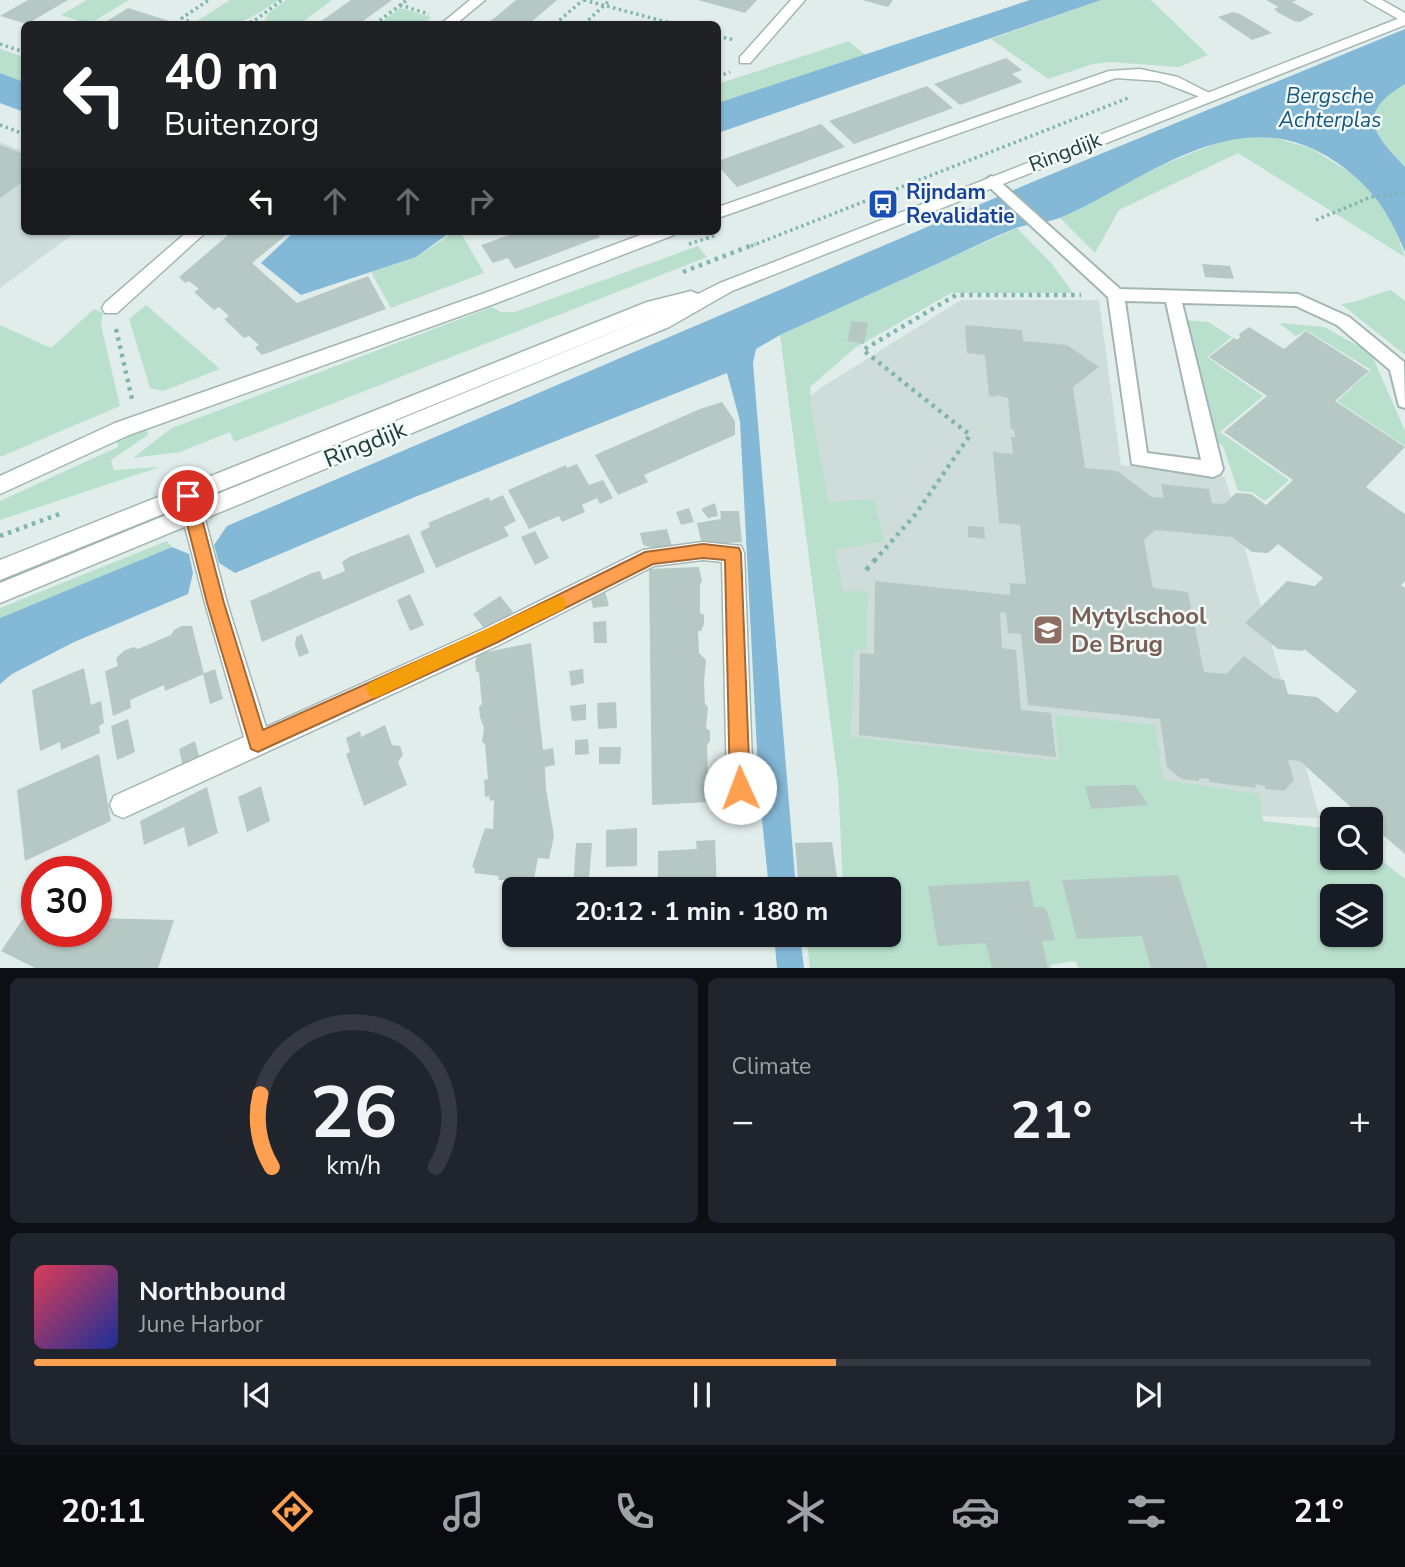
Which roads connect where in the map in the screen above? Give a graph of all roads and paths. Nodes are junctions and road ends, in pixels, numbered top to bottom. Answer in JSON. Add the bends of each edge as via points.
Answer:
{"nodes":[{"id":1,"x":209,"y":0,"type":"edge"},
{"id":2,"x":282,"y":0,"type":"edge"},
{"id":3,"x":407,"y":0,"type":"edge"},
{"id":4,"x":478,"y":0,"type":"edge"},
{"id":5,"x":583,"y":0,"type":"edge"},
{"id":6,"x":610,"y":0,"type":"edge"},
{"id":7,"x":798,"y":0,"type":"edge"},
{"id":8,"x":1372,"y":0,"type":"edge"},
{"id":9,"x":400,"y":5,"type":"junction"},
{"id":10,"x":604,"y":6,"type":"junction"},
{"id":11,"x":444,"y":20,"type":"edge"},
{"id":12,"x":1405,"y":20,"type":"edge"},
{"id":13,"x":182,"y":21,"type":"edge"},
{"id":14,"x":254,"y":21,"type":"edge"},
{"id":15,"x":379,"y":21,"type":"edge"},
{"id":16,"x":558,"y":21,"type":"edge"},
{"id":17,"x":587,"y":21,"type":"edge"},
{"id":18,"x":662,"y":21,"type":"edge"},
{"id":19,"x":0,"y":44,"type":"edge"},
{"id":20,"x":21,"y":51,"type":"edge"},
{"id":21,"x":745,"y":60,"type":"dead end"},
{"id":22,"x":1176,"y":80,"type":"junction"},
{"id":23,"x":1208,"y":96,"type":"junction"},
{"id":24,"x":0,"y":125,"type":"edge"},
{"id":25,"x":21,"y":133,"type":"edge"},
{"id":26,"x":968,"y":160,"type":"dead end"},
{"id":27,"x":995,"y":185,"type":"junction"},
{"id":28,"x":1405,"y":193,"type":"edge"},
{"id":29,"x":721,"y":212,"type":"edge"},
{"id":30,"x":1316,"y":220,"type":"dead end"},
{"id":31,"x":194,"y":235,"type":"edge"},
{"id":32,"x":657,"y":235,"type":"edge"},
{"id":33,"x":1116,"y":295,"type":"junction"},
{"id":34,"x":1173,"y":298,"type":"junction"},
{"id":35,"x":111,"y":308,"type":"joint"},
{"id":36,"x":1405,"y":401,"type":"edge"},
{"id":37,"x":130,"y":426,"type":"junction"},
{"id":38,"x":0,"y":485,"type":"edge"},
{"id":39,"x":193,"y":514,"type":"junction"},
{"id":40,"x":0,"y":570,"type":"edge"},
{"id":41,"x":866,"y":570,"type":"dead end"},
{"id":42,"x":0,"y":593,"type":"edge"},
{"id":43,"x":258,"y":743,"type":"junction"},
{"id":44,"x":740,"y":788,"type":"dead end"},
{"id":45,"x":123,"y":806,"type":"dead end"}],
"edges":[{"from":1,"to":13,"type":"path"},
{"from":2,"to":14,"type":"path"},
{"from":3,"to":9,"type":"path"},
{"from":4,"to":11,"type":"street"},
{"from":5,"to":10,"type":"path"},
{"from":5,"to":16,"type":"path"},
{"from":6,"to":10,"type":"path"},
{"from":7,"to":21,"type":"street"},
{"from":8,"to":12,"type":"street"},
{"from":9,"to":11,"type":"path"},
{"from":9,"to":15,"type":"path"},
{"from":10,"to":17,"type":"path"},
{"from":10,"to":18,"type":"path"},
{"from":12,"to":23,"type":"street","name":"Ringdijk"},
{"from":19,"to":20,"type":"path"},
{"from":22,"to":23,"type":"street"},
{"from":22,"to":26,"type":"path","name":"Ringdijk"},
{"from":22,"to":29,"type":"street","via":[[1142,72],[1114,74]]},
{"from":23,"to":27,"type":"street","name":"Ringdijk"},
{"from":24,"to":25,"type":"path"},
{"from":27,"to":33,"type":"lane"},
{"from":27,"to":39,"type":"street","name":"Ringdijk","via":[[726,287],[662,321]]},
{"from":28,"to":30,"type":"path","via":[[1371,197]]},
{"from":31,"to":35,"type":"street"},
{"from":32,"to":37,"type":"street"},
{"from":33,"to":34,"type":"lane"},
{"from":33,"to":34,"type":"lane","via":[[1139,459],[1213,469]]},
{"from":33,"to":41,"type":"path","via":[[956,295],[863,350],[970,435],[915,515]]},
{"from":34,"to":36,"type":"lane","via":[[1298,300],[1343,321],[1398,367]]},
{"from":35,"to":37,"type":"path"},
{"from":37,"to":38,"type":"street"},
{"from":39,"to":40,"type":"street","name":"Ringdijk"},
{"from":39,"to":42,"type":"street","name":"Ringdijk"},
{"from":39,"to":43,"type":"street"},
{"from":43,"to":44,"type":"street","via":[[491,637],[651,557],[733,553]]},
{"from":43,"to":45,"type":"street"}]}
